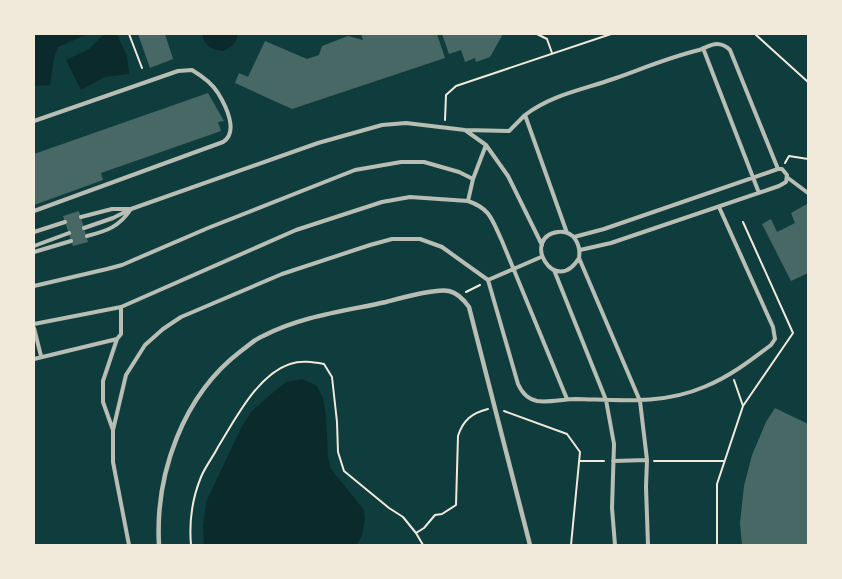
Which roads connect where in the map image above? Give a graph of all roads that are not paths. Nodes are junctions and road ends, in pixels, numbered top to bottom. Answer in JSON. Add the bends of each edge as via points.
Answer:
{"nodes":[{"id":1,"x":703,"y":48,"type":"junction"},
{"id":2,"x":524,"y":115,"type":"junction"},
{"id":3,"x":34,"y":121,"type":"edge"},
{"id":4,"x":465,"y":130,"type":"junction"},
{"id":5,"x":486,"y":145,"type":"junction"},
{"id":6,"x":780,"y":169,"type":"junction"},
{"id":7,"x":753,"y":178,"type":"junction"},
{"id":8,"x":788,"y":178,"type":"junction"},
{"id":9,"x":473,"y":179,"type":"junction"},
{"id":10,"x":759,"y":193,"type":"junction"},
{"id":11,"x":808,"y":193,"type":"edge"},
{"id":12,"x":468,"y":201,"type":"junction"},
{"id":13,"x":719,"y":207,"type":"junction"},
{"id":14,"x":131,"y":209,"type":"junction"},
{"id":15,"x":34,"y":211,"type":"edge"},
{"id":16,"x":81,"y":217,"type":"dead end"},
{"id":17,"x":65,"y":222,"type":"dead end"},
{"id":18,"x":84,"y":228,"type":"dead end"},
{"id":19,"x":34,"y":232,"type":"edge"},
{"id":20,"x":69,"y":233,"type":"dead end"},
{"id":21,"x":567,"y":233,"type":"junction"},
{"id":22,"x":87,"y":236,"type":"dead end"},
{"id":23,"x":574,"y":237,"type":"junction"},
{"id":24,"x":71,"y":241,"type":"dead end"},
{"id":25,"x":542,"y":245,"type":"junction"},
{"id":26,"x":34,"y":246,"type":"edge"},
{"id":27,"x":580,"y":250,"type":"junction"},
{"id":28,"x":34,"y":252,"type":"edge"},
{"id":29,"x":541,"y":257,"type":"junction"},
{"id":30,"x":579,"y":258,"type":"junction"},
{"id":31,"x":513,"y":270,"type":"junction"},
{"id":32,"x":554,"y":270,"type":"junction"},
{"id":33,"x":488,"y":280,"type":"junction"},
{"id":34,"x":34,"y":286,"type":"edge"},
{"id":35,"x":121,"y":307,"type":"junction"},
{"id":36,"x":34,"y":326,"type":"edge"},
{"id":37,"x":117,"y":339,"type":"junction"},
{"id":38,"x":41,"y":356,"type":"junction"},
{"id":39,"x":34,"y":359,"type":"edge"},
{"id":40,"x":567,"y":399,"type":"junction"},
{"id":41,"x":606,"y":400,"type":"junction"},
{"id":42,"x":640,"y":401,"type":"junction"},
{"id":43,"x":113,"y":430,"type":"junction"},
{"id":44,"x":647,"y":460,"type":"junction"},
{"id":45,"x":613,"y":461,"type":"junction"},
{"id":46,"x":129,"y":545,"type":"edge"},
{"id":47,"x":159,"y":545,"type":"edge"},
{"id":48,"x":530,"y":545,"type":"edge"},
{"id":49,"x":615,"y":545,"type":"edge"},
{"id":50,"x":648,"y":545,"type":"edge"}],
"edges":[{"from":1,"to":2,"type":"lane","via":[[562,94]]},
{"from":1,"to":6,"type":"lane","via":[[716,44],[730,50]]},
{"from":1,"to":7,"type":"lane"},
{"from":2,"to":4,"type":"lane","via":[[509,131]]},
{"from":2,"to":21,"type":"lane"},
{"from":3,"to":15,"type":"lane","via":[[178,71],[192,70],[218,93],[231,130],[223,142]]},
{"from":4,"to":5,"type":"lane"},
{"from":4,"to":14,"type":"lane","via":[[406,123],[382,125],[318,143]]},
{"from":5,"to":9,"type":"lane"},
{"from":5,"to":25,"type":"lane","via":[[508,176]]},
{"from":6,"to":7,"type":"lane"},
{"from":6,"to":8,"type":"lane"},
{"from":7,"to":10,"type":"lane"},
{"from":7,"to":23,"type":"lane"},
{"from":8,"to":10,"type":"lane","via":[[784,184]]},
{"from":8,"to":11,"type":"lane"},
{"from":9,"to":12,"type":"lane"},
{"from":9,"to":34,"type":"lane","via":[[424,162],[401,162],[355,170],[108,270]]},
{"from":10,"to":13,"type":"lane"},
{"from":12,"to":31,"type":"lane","via":[[483,207],[491,218]]},
{"from":12,"to":35,"type":"lane","via":[[410,197],[382,202],[296,230]]},
{"from":13,"to":27,"type":"lane"},
{"from":13,"to":42,"type":"lane","via":[[775,339],[732,373],[703,388],[669,398]]},
{"from":14,"to":16,"type":"lane","via":[[112,209]]},
{"from":14,"to":18,"type":"lane"},
{"from":14,"to":22,"type":"lane","via":[[116,226]]},
{"from":17,"to":19,"type":"lane"},
{"from":20,"to":26,"type":"lane"},
{"from":21,"to":23,"type":"lane"},
{"from":21,"to":25,"type":"lane","via":[[552,234]]},
{"from":23,"to":27,"type":"lane"},
{"from":24,"to":28,"type":"lane"},
{"from":25,"to":29,"type":"lane"},
{"from":27,"to":30,"type":"lane"},
{"from":29,"to":31,"type":"lane"},
{"from":29,"to":32,"type":"lane"},
{"from":30,"to":32,"type":"lane","via":[[569,269]]},
{"from":30,"to":42,"type":"lane"},
{"from":31,"to":33,"type":"lane"},
{"from":31,"to":40,"type":"lane"},
{"from":32,"to":41,"type":"lane"},
{"from":33,"to":40,"type":"lane","via":[[522,392],[538,401]]},
{"from":33,"to":43,"type":"lane","via":[[442,247],[420,239],[392,239],[282,274],[181,317],[145,345],[126,375]]},
{"from":35,"to":36,"type":"lane"},
{"from":35,"to":37,"type":"lane","via":[[121,334]]},
{"from":36,"to":38,"type":"lane"},
{"from":37,"to":38,"type":"lane"},
{"from":37,"to":43,"type":"lane","via":[[103,381],[104,402]]},
{"from":38,"to":39,"type":"lane"},
{"from":40,"to":41,"type":"lane"},
{"from":41,"to":42,"type":"lane"},
{"from":41,"to":45,"type":"lane","via":[[614,444]]},
{"from":42,"to":44,"type":"lane"},
{"from":43,"to":46,"type":"lane","via":[[113,462]]},
{"from":44,"to":45,"type":"lane"},
{"from":44,"to":50,"type":"lane"},
{"from":45,"to":49,"type":"lane"},
{"from":47,"to":48,"type":"street","via":[[161,490],[171,453],[184,420],[206,386],[230,359],[261,336],[292,322],[435,291],[449,291],[460,296],[469,307]]}]}
